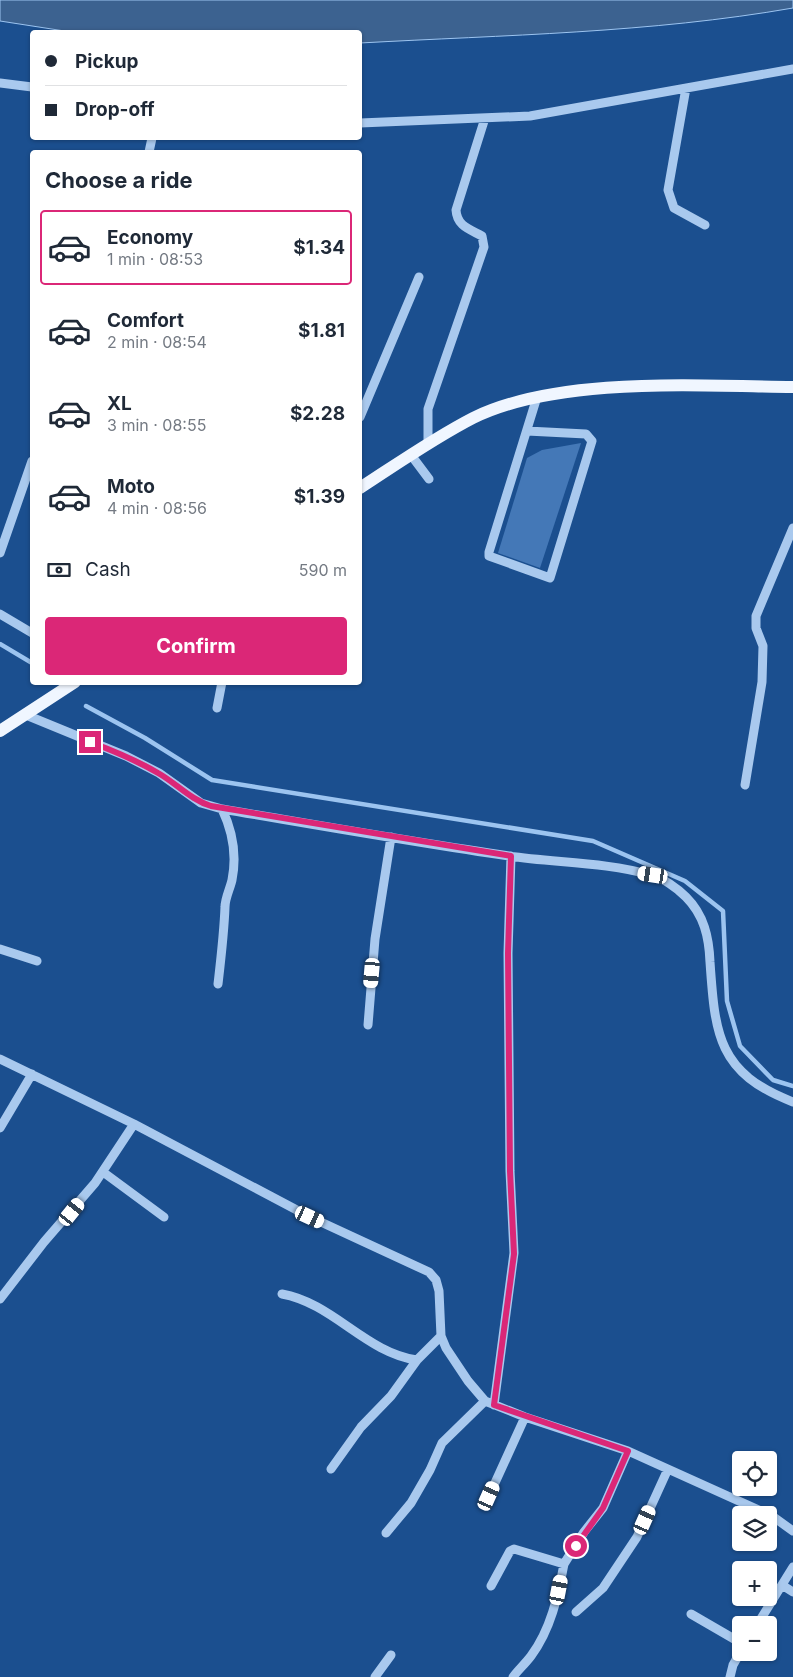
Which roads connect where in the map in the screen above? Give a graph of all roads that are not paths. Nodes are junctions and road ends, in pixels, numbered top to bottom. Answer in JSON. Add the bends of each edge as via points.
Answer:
{"nodes":[{"id":1,"x":793,"y":69,"type":"edge"},
{"id":2,"x":0,"y":83,"type":"edge"},
{"id":3,"x":30,"y":87,"type":"edge"},
{"id":4,"x":686,"y":88,"type":"junction"},
{"id":5,"x":485,"y":118,"type":"junction"},
{"id":6,"x":362,"y":123,"type":"edge"},
{"id":7,"x":706,"y":225,"type":"dead end"},
{"id":8,"x":419,"y":277,"type":"dead end"},
{"id":9,"x":793,"y":387,"type":"edge"},
{"id":10,"x":537,"y":397,"type":"junction"},
{"id":11,"x":362,"y":412,"type":"edge"},
{"id":12,"x":527,"y":431,"type":"junction"},
{"id":13,"x":428,"y":444,"type":"junction"},
{"id":14,"x":411,"y":455,"type":"junction"},
{"id":15,"x":30,"y":467,"type":"edge"},
{"id":16,"x":429,"y":479,"type":"dead end"},
{"id":17,"x":362,"y":487,"type":"edge"},
{"id":18,"x":793,"y":528,"type":"edge"},
{"id":19,"x":0,"y":553,"type":"edge"},
{"id":20,"x":0,"y":614,"type":"edge"},
{"id":21,"x":30,"y":632,"type":"edge"},
{"id":22,"x":71,"y":685,"type":"edge"},
{"id":23,"x":221,"y":685,"type":"edge"},
{"id":24,"x":217,"y":708,"type":"dead end"},
{"id":25,"x":26,"y":715,"type":"junction"},
{"id":26,"x":0,"y":731,"type":"edge"},
{"id":27,"x":745,"y":785,"type":"dead end"},
{"id":28,"x":222,"y":809,"type":"junction"},
{"id":29,"x":391,"y":837,"type":"junction"},
{"id":30,"x":511,"y":856,"type":"junction"},
{"id":31,"x":0,"y":949,"type":"edge"},
{"id":32,"x":37,"y":961,"type":"dead end"},
{"id":33,"x":218,"y":984,"type":"dead end"},
{"id":34,"x":368,"y":1025,"type":"dead end"},
{"id":35,"x":0,"y":1059,"type":"edge"},
{"id":36,"x":32,"y":1074,"type":"junction"},
{"id":37,"x":793,"y":1102,"type":"edge"},
{"id":38,"x":134,"y":1124,"type":"junction"},
{"id":39,"x":0,"y":1128,"type":"edge"},
{"id":40,"x":103,"y":1172,"type":"junction"},
{"id":41,"x":164,"y":1217,"type":"dead end"},
{"id":42,"x":282,"y":1294,"type":"dead end"},
{"id":43,"x":0,"y":1299,"type":"edge"},
{"id":44,"x":441,"y":1336,"type":"junction"},
{"id":45,"x":417,"y":1360,"type":"junction"},
{"id":46,"x":489,"y":1403,"type":"junction"},
{"id":47,"x":525,"y":1417,"type":"junction"},
{"id":48,"x":628,"y":1451,"type":"junction"},
{"id":49,"x":331,"y":1469,"type":"dead end"},
{"id":50,"x":668,"y":1469,"type":"junction"},
{"id":51,"x":489,"y":1496,"type":"dead end"},
{"id":52,"x":793,"y":1530,"type":"edge"},
{"id":53,"x":386,"y":1533,"type":"dead end"},
{"id":54,"x":564,"y":1564,"type":"junction"},
{"id":55,"x":793,"y":1567,"type":"edge"},
{"id":56,"x":782,"y":1585,"type":"junction"},
{"id":57,"x":491,"y":1586,"type":"dead end"},
{"id":58,"x":793,"y":1592,"type":"edge"},
{"id":59,"x":576,"y":1612,"type":"dead end"},
{"id":60,"x":690,"y":1614,"type":"dead end"},
{"id":61,"x":763,"y":1616,"type":"edge"},
{"id":62,"x":732,"y":1638,"type":"edge"},
{"id":63,"x":391,"y":1655,"type":"dead end"},
{"id":64,"x":735,"y":1661,"type":"edge"},
{"id":65,"x":376,"y":1677,"type":"edge"},
{"id":66,"x":512,"y":1677,"type":"edge"},
{"id":67,"x":730,"y":1677,"type":"edge"}],
"edges":[{"from":1,"to":4,"type":"street"},
{"from":2,"to":3,"type":"street"},
{"from":4,"to":5,"type":"street","via":[[560,112]]},
{"from":4,"to":7,"type":"street","via":[[668,190],[674,208]]},
{"from":5,"to":6,"type":"street"},
{"from":5,"to":13,"type":"street","via":[[456,210],[461,224],[482,236],[484,247],[428,409]]},
{"from":8,"to":11,"type":"street"},
{"from":9,"to":10,"type":"main road","via":[[616,388]]},
{"from":10,"to":12,"type":"street"},
{"from":10,"to":13,"type":"main road","via":[[474,418]]},
{"from":12,"to":12,"type":"street","via":[[489,556],[550,578],[592,441],[586,434]]},
{"from":13,"to":14,"type":"main road"},
{"from":14,"to":16,"type":"street"},
{"from":14,"to":17,"type":"main road"},
{"from":15,"to":19,"type":"street"},
{"from":18,"to":27,"type":"street","via":[[756,616],[756,628],[763,646],[762,682]]},
{"from":20,"to":21,"type":"street"},
{"from":22,"to":25,"type":"main road"},
{"from":23,"to":24,"type":"street"},
{"from":25,"to":26,"type":"main road"},
{"from":25,"to":28,"type":"street","via":[[126,756],[201,803]]},
{"from":28,"to":29,"type":"street"},
{"from":28,"to":33,"type":"street","via":[[233,835],[234,859],[225,906]]},
{"from":29,"to":30,"type":"street"},
{"from":29,"to":34,"type":"street","via":[[375,939]]},
{"from":30,"to":37,"type":"street","via":[[560,860],[653,875],[687,898],[708,936],[713,1004],[719,1033],[730,1059],[767,1092]]},
{"from":30,"to":46,"type":"street","via":[[508,953],[514,1254]]},
{"from":31,"to":32,"type":"street"},
{"from":35,"to":36,"type":"street"},
{"from":36,"to":38,"type":"street"},
{"from":36,"to":39,"type":"street"},
{"from":38,"to":40,"type":"street"},
{"from":38,"to":44,"type":"street","via":[[310,1217],[429,1272],[439,1291]]},
{"from":40,"to":41,"type":"street"},
{"from":40,"to":43,"type":"street"},
{"from":42,"to":45,"type":"street","via":[[307,1302],[339,1319],[372,1343]]},
{"from":44,"to":45,"type":"street"},
{"from":44,"to":46,"type":"street","via":[[468,1381]]},
{"from":45,"to":49,"type":"street"},
{"from":46,"to":47,"type":"street"},
{"from":46,"to":53,"type":"street","via":[[442,1443],[411,1503]]},
{"from":47,"to":48,"type":"street"},
{"from":47,"to":51,"type":"street"},
{"from":48,"to":50,"type":"street"},
{"from":48,"to":54,"type":"street","via":[[603,1508]]},
{"from":50,"to":52,"type":"street","via":[[772,1516]]},
{"from":50,"to":59,"type":"street","via":[[637,1537],[603,1588]]},
{"from":54,"to":57,"type":"street","via":[[514,1549]]},
{"from":54,"to":66,"type":"street","via":[[556,1603],[543,1638]]},
{"from":55,"to":56,"type":"street"},
{"from":56,"to":58,"type":"street"},
{"from":56,"to":61,"type":"street"},
{"from":60,"to":62,"type":"street"},
{"from":63,"to":65,"type":"street"},
{"from":64,"to":67,"type":"street"}]}
